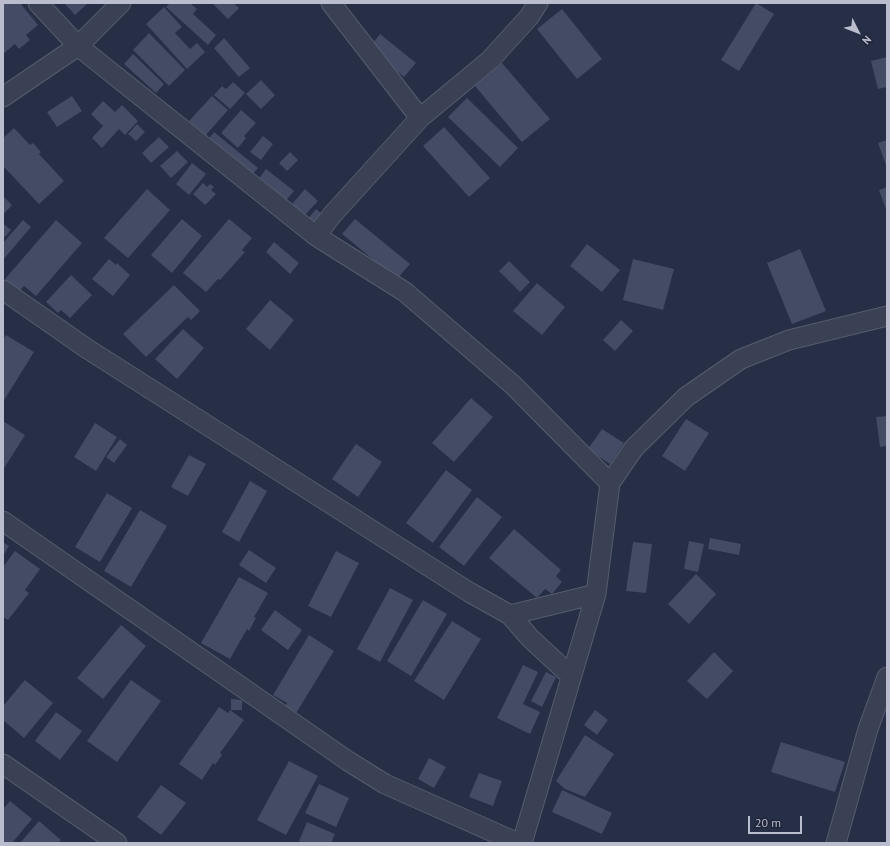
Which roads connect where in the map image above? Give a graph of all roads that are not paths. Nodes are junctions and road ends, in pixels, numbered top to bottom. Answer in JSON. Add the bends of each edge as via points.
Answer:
{"nodes":[{"id":1,"x":38,"y":3,"type":"edge"},
{"id":2,"x":120,"y":3,"type":"edge"},
{"id":3,"x":331,"y":3,"type":"edge"},
{"id":4,"x":538,"y":3,"type":"edge"},
{"id":5,"x":78,"y":46,"type":"junction"},
{"id":6,"x":3,"y":97,"type":"edge"},
{"id":7,"x":420,"y":118,"type":"junction"},
{"id":8,"x":316,"y":236,"type":"junction"},
{"id":9,"x":3,"y":290,"type":"edge"},
{"id":10,"x":887,"y":316,"type":"edge"},
{"id":11,"x":610,"y":483,"type":"junction"},
{"id":12,"x":3,"y":522,"type":"edge"},
{"id":13,"x":596,"y":594,"type":"junction"},
{"id":14,"x":510,"y":615,"type":"junction"},
{"id":15,"x":571,"y":676,"type":"junction"},
{"id":16,"x":887,"y":676,"type":"edge"},
{"id":17,"x":3,"y":764,"type":"edge"},
{"id":18,"x":117,"y":843,"type":"edge"},
{"id":19,"x":518,"y":843,"type":"edge"},
{"id":20,"x":522,"y":843,"type":"edge"},
{"id":21,"x":836,"y":843,"type":"edge"}],
"edges":[{"from":1,"to":5,"type":"street"},
{"from":2,"to":5,"type":"street"},
{"from":3,"to":7,"type":"street"},
{"from":4,"to":7,"type":"street","via":[[529,17],[490,60]]},
{"from":5,"to":6,"type":"street"},
{"from":5,"to":8,"type":"street"},
{"from":7,"to":8,"type":"street"},
{"from":8,"to":11,"type":"street","via":[[405,292],[513,385]]},
{"from":9,"to":14,"type":"street","via":[[112,364],[468,592]]},
{"from":10,"to":11,"type":"street","via":[[788,340],[741,359],[686,397],[634,448]]},
{"from":11,"to":13,"type":"street"},
{"from":12,"to":19,"type":"street","via":[[348,761],[385,784]]},
{"from":13,"to":14,"type":"street"},
{"from":13,"to":15,"type":"street"},
{"from":14,"to":15,"type":"street","via":[[530,638]]},
{"from":15,"to":20,"type":"street"},
{"from":16,"to":21,"type":"street","via":[[868,729]]},
{"from":17,"to":18,"type":"street"}]}
